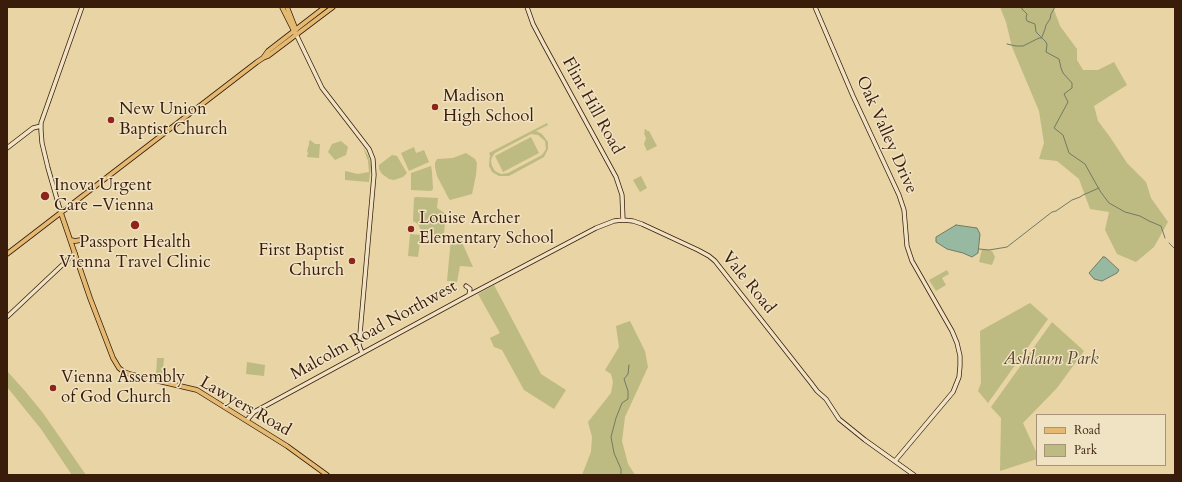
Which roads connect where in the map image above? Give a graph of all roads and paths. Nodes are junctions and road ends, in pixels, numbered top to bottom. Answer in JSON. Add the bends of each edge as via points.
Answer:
{"nodes":[{"id":1,"x":82,"y":7,"type":"edge"},
{"id":2,"x":282,"y":7,"type":"edge"},
{"id":3,"x":287,"y":7,"type":"edge"},
{"id":4,"x":325,"y":7,"type":"edge"},
{"id":5,"x":333,"y":7,"type":"edge"},
{"id":6,"x":527,"y":7,"type":"edge"},
{"id":7,"x":816,"y":7,"type":"edge"},
{"id":8,"x":296,"y":32,"type":"junction"},
{"id":9,"x":41,"y":126,"type":"junction"},
{"id":10,"x":7,"y":148,"type":"edge"},
{"id":11,"x":61,"y":213,"type":"junction"},
{"id":12,"x":623,"y":220,"type":"junction"},
{"id":13,"x":71,"y":240,"type":"junction"},
{"id":14,"x":81,"y":240,"type":"dead end"},
{"id":15,"x":75,"y":253,"type":"junction"},
{"id":16,"x":7,"y":254,"type":"edge"},
{"id":17,"x":517,"y":269,"type":"joint"},
{"id":18,"x":466,"y":286,"type":"dead end"},
{"id":19,"x":469,"y":295,"type":"junction"},
{"id":20,"x":8,"y":314,"type":"edge"},
{"id":21,"x":362,"y":353,"type":"junction"},
{"id":22,"x":247,"y":420,"type":"junction"},
{"id":23,"x":895,"y":461,"type":"junction"},
{"id":24,"x":327,"y":475,"type":"edge"},
{"id":25,"x":914,"y":475,"type":"edge"}],
"edges":[{"from":1,"to":9,"type":"street"},
{"from":2,"to":8,"type":"main road"},
{"from":3,"to":8,"type":"main road"},
{"from":4,"to":8,"type":"main road"},
{"from":5,"to":8,"type":"main road"},
{"from":6,"to":12,"type":"street","name":"Flint Hill Road","via":[[533,24],[616,177],[622,196]]},
{"from":7,"to":23,"type":"street","name":"Oak Valley Drive","via":[[853,96],[899,195],[904,210],[907,246],[912,261],[952,331],[960,356],[959,377],[953,392]]},
{"from":8,"to":11,"type":"main road","via":[[268,51],[263,58]]},
{"from":8,"to":21,"type":"street","via":[[322,88],[369,149],[373,159],[374,176],[359,345]]},
{"from":9,"to":10,"type":"street","via":[[33,128]]},
{"from":9,"to":11,"type":"street","via":[[42,143]]},
{"from":11,"to":13,"type":"main road","name":"Lawyers Road"},
{"from":11,"to":16,"type":"main road"},
{"from":12,"to":17,"type":"street","name":"Vale Road","via":[[596,228]]},
{"from":12,"to":23,"type":"street","name":"Vale Road","via":[[649,227],[698,250],[715,262],[826,399],[839,419]]},
{"from":13,"to":14,"type":"main road"},
{"from":13,"to":15,"type":"main road","name":"Lawyers Road"},
{"from":15,"to":20,"type":"street"},
{"from":15,"to":22,"type":"main road","name":"Lawyers Road","via":[[113,358],[124,372],[197,390]]},
{"from":17,"to":19,"type":"street","name":"Malcolm Road Northwest"},
{"from":18,"to":19,"type":"street","via":[[470,289]]},
{"from":19,"to":21,"type":"street","name":"Malcolm Road Northwest"},
{"from":21,"to":22,"type":"street","name":"Malcolm Road Northwest","via":[[254,412]]},
{"from":22,"to":24,"type":"main road","name":"Lawyers Road"},
{"from":23,"to":25,"type":"street","name":"Vale Road"}]}
